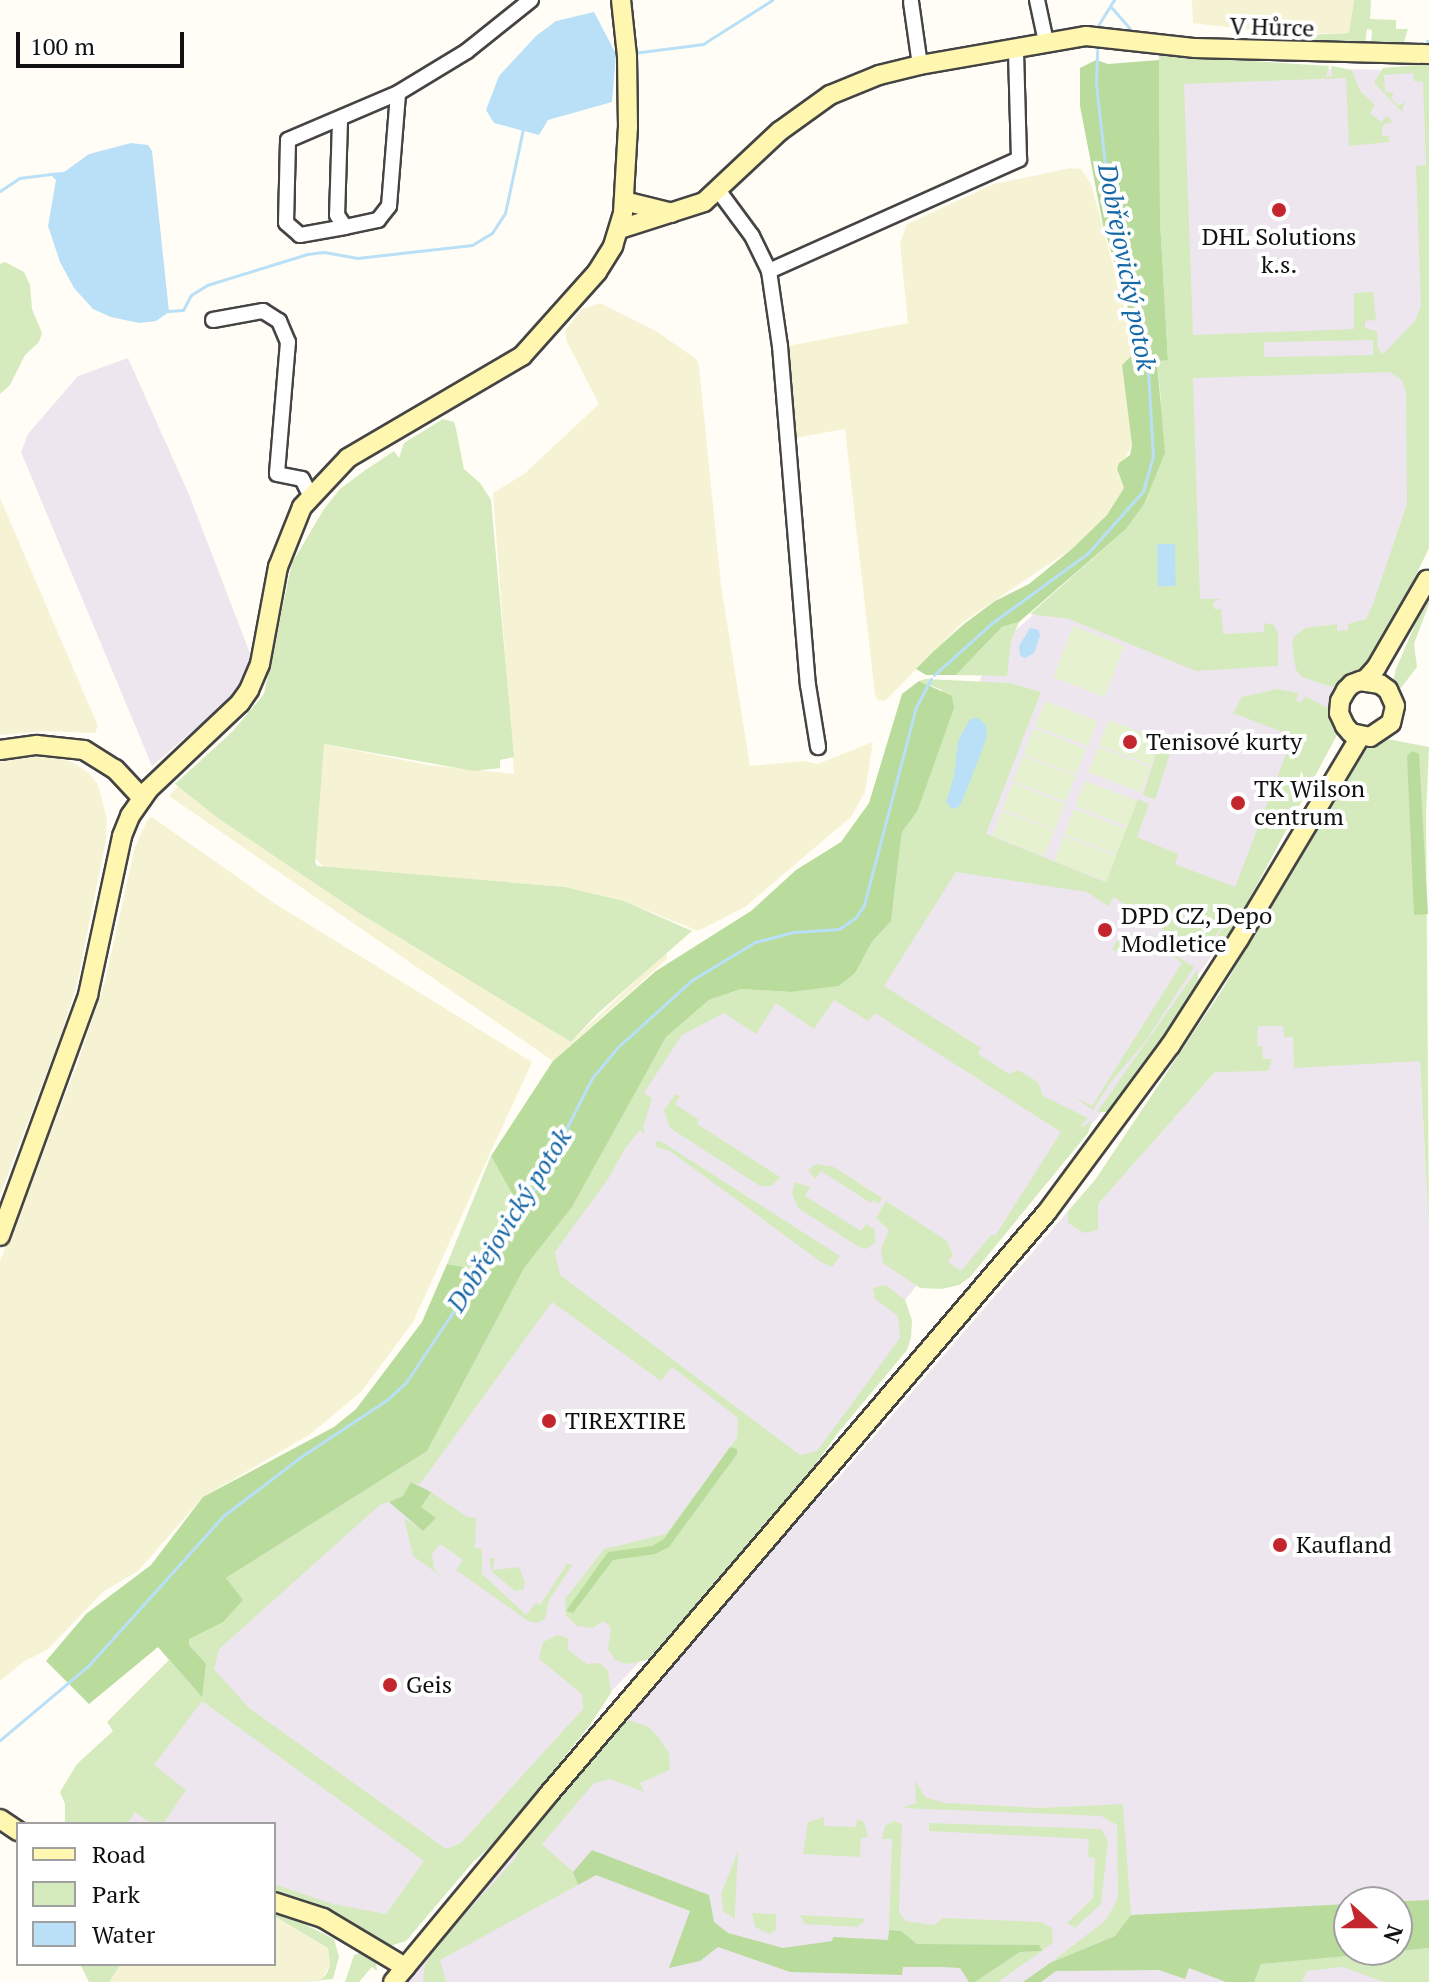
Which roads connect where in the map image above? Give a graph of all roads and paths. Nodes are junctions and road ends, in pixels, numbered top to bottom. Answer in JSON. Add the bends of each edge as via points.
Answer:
{"nodes":[{"id":1,"x":531,"y":0,"type":"edge"},
{"id":2,"x":621,"y":0,"type":"edge"},
{"id":3,"x":1037,"y":0,"type":"edge"},
{"id":4,"x":911,"y":2,"type":"dead end"},
{"id":5,"x":1046,"y":42,"type":"junction"},
{"id":6,"x":1016,"y":49,"type":"junction"},
{"id":7,"x":1429,"y":54,"type":"edge"},
{"id":8,"x":920,"y":65,"type":"junction"},
{"id":9,"x":398,"y":93,"type":"junction"},
{"id":10,"x":340,"y":121,"type":"junction"},
{"id":11,"x":718,"y":190,"type":"junction"},
{"id":12,"x":624,"y":201,"type":"junction"},
{"id":13,"x":673,"y":214,"type":"junction"},
{"id":14,"x":345,"y":227,"type":"junction"},
{"id":15,"x":620,"y":229,"type":"junction"},
{"id":16,"x":769,"y":271,"type":"junction"},
{"id":17,"x":213,"y":320,"type":"dead end"},
{"id":18,"x":310,"y":495,"type":"junction"},
{"id":19,"x":1428,"y":577,"type":"edge"},
{"id":20,"x":1360,"y":681,"type":"junction"},
{"id":21,"x":1388,"y":690,"type":"junction"},
{"id":22,"x":1352,"y":732,"type":"junction"},
{"id":23,"x":818,"y":747,"type":"dead end"},
{"id":24,"x":0,"y":750,"type":"edge"},
{"id":25,"x":142,"y":798,"type":"junction"},
{"id":26,"x":0,"y":1236,"type":"edge"},
{"id":27,"x":276,"y":1905,"type":"edge"},
{"id":28,"x":399,"y":1975,"type":"edge"}],
"edges":[{"from":1,"to":9,"type":"street","via":[[467,51]]},
{"from":2,"to":12,"type":"street","via":[[627,54]]},
{"from":3,"to":5,"type":"street"},
{"from":4,"to":8,"type":"street"},
{"from":5,"to":6,"type":"street","name":"V Hůrce"},
{"from":5,"to":7,"type":"street","name":"V Hůrce","via":[[1086,36],[1195,48]]},
{"from":6,"to":8,"type":"street","name":"V Hůrce"},
{"from":6,"to":16,"type":"street","via":[[1019,159]]},
{"from":8,"to":11,"type":"street","name":"V Hůrce","via":[[852,85],[806,110]]},
{"from":9,"to":10,"type":"street"},
{"from":9,"to":14,"type":"street","via":[[389,206],[378,220]]},
{"from":10,"to":14,"type":"street","via":[[337,215]]},
{"from":10,"to":14,"type":"street","via":[[288,140],[284,212],[286,223],[300,235]]},
{"from":11,"to":13,"type":"street","name":"V Hůrce"},
{"from":11,"to":16,"type":"street","via":[[752,236]]},
{"from":12,"to":13,"type":"street"},
{"from":12,"to":15,"type":"street"},
{"from":13,"to":15,"type":"street","name":"V Hůrce"},
{"from":15,"to":18,"type":"street","via":[[597,272],[522,356],[348,458]]},
{"from":16,"to":23,"type":"street"},
{"from":17,"to":18,"type":"street","via":[[263,311],[272,313],[285,330],[277,474],[302,479]]},
{"from":18,"to":25,"type":"street","via":[[282,553],[260,664],[249,690]]},
{"from":19,"to":20,"type":"street","via":[[1381,661]]},
{"from":19,"to":21,"type":"street"},
{"from":20,"to":21,"type":"street"},
{"from":20,"to":22,"type":"street","via":[[1340,701],[1339,713]]},
{"from":21,"to":22,"type":"street","via":[[1395,706],[1391,723],[1378,735]]},
{"from":22,"to":28,"type":"street","via":[[1245,930],[1170,1046],[1047,1212]]},
{"from":24,"to":25,"type":"street","via":[[37,745],[84,750],[115,769]]},
{"from":25,"to":26,"type":"street","via":[[122,836],[88,995]]},
{"from":27,"to":28,"type":"street","via":[[323,1918],[372,1946]]}]}
